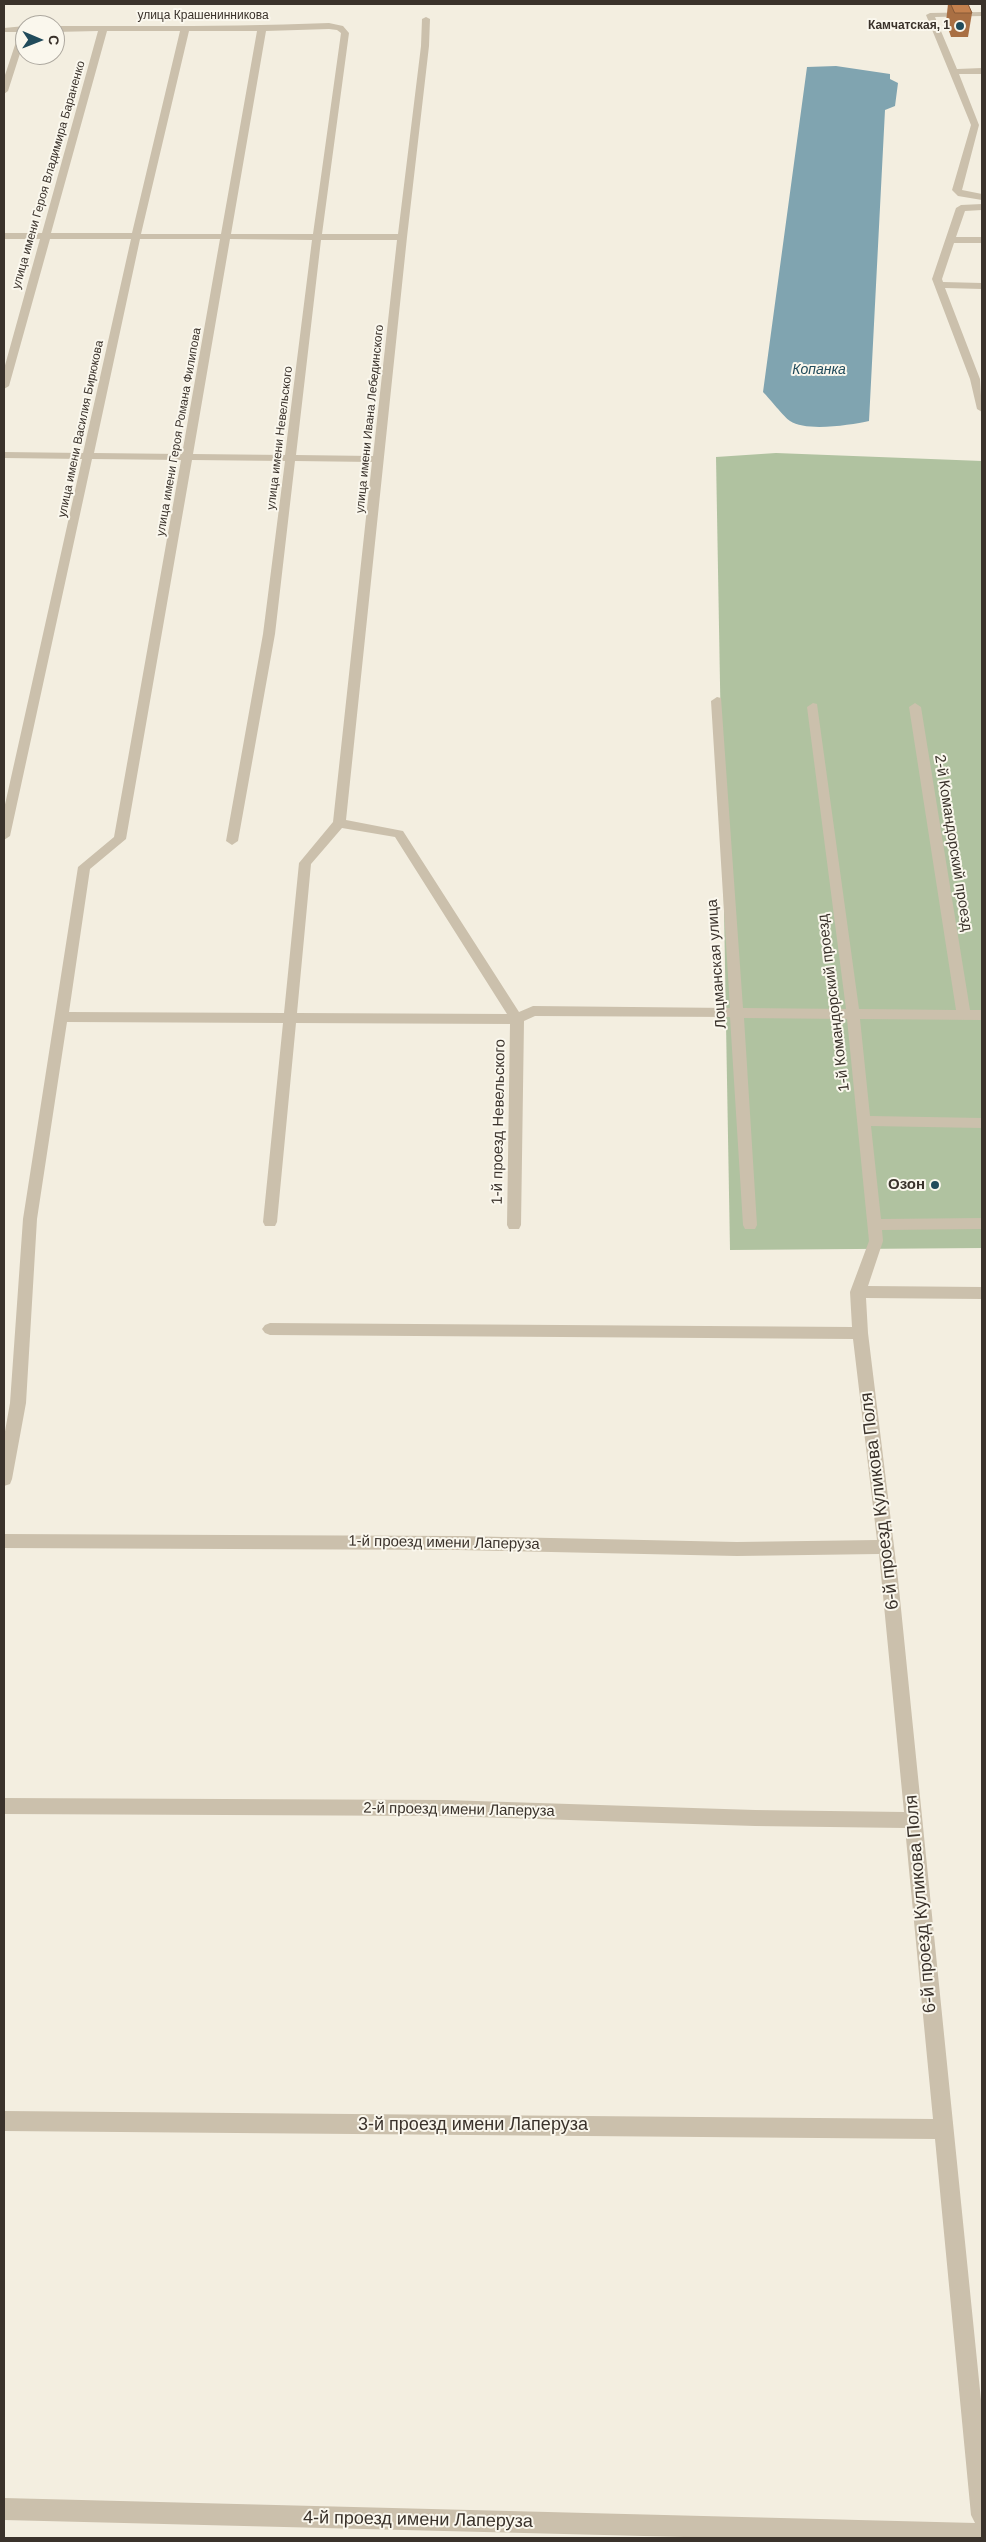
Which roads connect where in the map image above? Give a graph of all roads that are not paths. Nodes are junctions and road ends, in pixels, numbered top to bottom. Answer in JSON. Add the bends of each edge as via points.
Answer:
{"nodes":[{"id":1,"x":982,"y":14,"type":"edge"},
{"id":2,"x":426,"y":18,"type":"dead end"},
{"id":3,"x":185,"y":28,"type":"junction"},
{"id":4,"x":65,"y":29,"type":"edge"},
{"id":5,"x":104,"y":29,"type":"junction"},
{"id":6,"x":262,"y":29,"type":"junction"},
{"id":7,"x":345,"y":36,"type":"joint"},
{"id":8,"x":15,"y":57,"type":"edge"},
{"id":9,"x":982,"y":71,"type":"edge"},
{"id":10,"x":954,"y":72,"type":"junction"},
{"id":11,"x":4,"y":91,"type":"edge"},
{"id":12,"x":979,"y":125,"type":"edge"},
{"id":13,"x":982,"y":197,"type":"edge"},
{"id":14,"x":982,"y":207,"type":"edge"},
{"id":15,"x":4,"y":236,"type":"edge"},
{"id":16,"x":44,"y":236,"type":"junction"},
{"id":17,"x":136,"y":236,"type":"junction"},
{"id":18,"x":226,"y":236,"type":"junction"},
{"id":19,"x":317,"y":237,"type":"junction"},
{"id":20,"x":402,"y":237,"type":"junction"},
{"id":21,"x":951,"y":240,"type":"junction"},
{"id":22,"x":982,"y":240,"type":"edge"},
{"id":23,"x":940,"y":285,"type":"junction"},
{"id":24,"x":982,"y":286,"type":"edge"},
{"id":25,"x":979,"y":379,"type":"edge"},
{"id":26,"x":4,"y":386,"type":"edge"},
{"id":27,"x":982,"y":409,"type":"edge"},
{"id":28,"x":4,"y":455,"type":"edge"},
{"id":29,"x":87,"y":456,"type":"junction"},
{"id":30,"x":187,"y":457,"type":"junction"},
{"id":31,"x":290,"y":458,"type":"junction"},
{"id":32,"x":379,"y":458,"type":"junction"},
{"id":33,"x":717,"y":701,"type":"dead end"},
{"id":34,"x":813,"y":707,"type":"dead end"},
{"id":35,"x":915,"y":707,"type":"dead end"},
{"id":36,"x":339,"y":823,"type":"junction"},
{"id":37,"x":4,"y":836,"type":"edge"},
{"id":38,"x":232,"y":841,"type":"dead end"},
{"id":39,"x":737,"y":1013,"type":"junction"},
{"id":40,"x":853,"y":1014,"type":"junction"},
{"id":41,"x":964,"y":1015,"type":"junction"},
{"id":42,"x":982,"y":1015,"type":"edge"},
{"id":43,"x":290,"y":1016,"type":"junction"},
{"id":44,"x":62,"y":1017,"type":"junction"},
{"id":45,"x":517,"y":1018,"type":"junction"},
{"id":46,"x":864,"y":1121,"type":"junction"},
{"id":47,"x":982,"y":1122,"type":"edge"},
{"id":48,"x":270,"y":1222,"type":"dead end"},
{"id":49,"x":982,"y":1224,"type":"edge"},
{"id":50,"x":750,"y":1225,"type":"dead end"},
{"id":51,"x":875,"y":1225,"type":"junction"},
{"id":52,"x":514,"y":1226,"type":"dead end"},
{"id":53,"x":858,"y":1292,"type":"junction"},
{"id":54,"x":982,"y":1293,"type":"edge"},
{"id":55,"x":270,"y":1329,"type":"dead end"},
{"id":56,"x":860,"y":1332,"type":"junction"},
{"id":57,"x":4,"y":1479,"type":"edge"},
{"id":58,"x":4,"y":1541,"type":"edge"},
{"id":59,"x":885,"y":1547,"type":"junction"},
{"id":60,"x":4,"y":1806,"type":"edge"},
{"id":61,"x":913,"y":1820,"type":"junction"},
{"id":62,"x":4,"y":2121,"type":"edge"},
{"id":63,"x":943,"y":2129,"type":"junction"},
{"id":64,"x":4,"y":2509,"type":"edge"},
{"id":65,"x":982,"y":2516,"type":"edge"},
{"id":66,"x":982,"y":2534,"type":"edge"}],
"edges":[{"from":1,"to":10,"type":"street","via":[[930,15]]},
{"from":2,"to":20,"type":"street","name":"улица имени Ивана Лебединского"},
{"from":3,"to":5,"type":"street","name":"улица Крашенинникова"},
{"from":3,"to":6,"type":"street","name":"улица Крашенинникова"},
{"from":3,"to":17,"type":"street","name":"улица имени Василия Бирюкова"},
{"from":4,"to":5,"type":"street","name":"улица Крашенинникова"},
{"from":5,"to":16,"type":"street","name":"улица имени Героя Владимира Бараненко"},
{"from":6,"to":7,"type":"street","name":"улица Крашенинникова","via":[[329,26],[340,28]]},
{"from":6,"to":18,"type":"street","name":"улица имени Героя Романа Филипова"},
{"from":7,"to":19,"type":"street","name":"улица имени Невельского"},
{"from":8,"to":11,"type":"street"},
{"from":9,"to":10,"type":"street"},
{"from":10,"to":12,"type":"street"},
{"from":12,"to":13,"type":"street","via":[[957,190],[961,194]]},
{"from":14,"to":21,"type":"street","via":[[961,208]]},
{"from":15,"to":16,"type":"street"},
{"from":16,"to":17,"type":"street"},
{"from":16,"to":26,"type":"street","name":"улица имени Героя Владимира Бараненко"},
{"from":17,"to":18,"type":"street"},
{"from":17,"to":29,"type":"street","name":"улица имени Василия Бирюкова"},
{"from":18,"to":19,"type":"street"},
{"from":18,"to":30,"type":"street","name":"улица имени Героя Романа Филипова"},
{"from":19,"to":20,"type":"street"},
{"from":19,"to":31,"type":"street","name":"улица имени Невельского"},
{"from":20,"to":32,"type":"street","name":"улица имени Ивана Лебединского"},
{"from":21,"to":22,"type":"street"},
{"from":21,"to":23,"type":"street","via":[[937,279]]},
{"from":23,"to":24,"type":"street"},
{"from":23,"to":25,"type":"street"},
{"from":25,"to":27,"type":"street"},
{"from":28,"to":29,"type":"street"},
{"from":29,"to":30,"type":"street"},
{"from":29,"to":37,"type":"street","name":"улица имени Василия Бирюкова"},
{"from":30,"to":31,"type":"street"},
{"from":30,"to":44,"type":"street","name":"улица имени Героя Романа Филипова","via":[[120,839],[84,867]]},
{"from":31,"to":32,"type":"street"},
{"from":31,"to":38,"type":"street","name":"улица имени Невельского","via":[[269,634]]},
{"from":32,"to":36,"type":"street","name":"улица имени Ивана Лебединского"},
{"from":33,"to":39,"type":"street","name":"Лоцманская улица"},
{"from":34,"to":40,"type":"street","name":"1-й Командорский проезд"},
{"from":35,"to":41,"type":"street","name":"2-й Командорский проезд"},
{"from":36,"to":43,"type":"street","via":[[305,863]]},
{"from":36,"to":45,"type":"street","via":[[399,834]]},
{"from":39,"to":40,"type":"street"},
{"from":39,"to":45,"type":"street","via":[[533,1011]]},
{"from":39,"to":50,"type":"street","name":"Лоцманская улица"},
{"from":40,"to":41,"type":"street"},
{"from":40,"to":46,"type":"street","name":"1-й Командорский проезд"},
{"from":41,"to":42,"type":"street"},
{"from":43,"to":44,"type":"street"},
{"from":43,"to":45,"type":"street"},
{"from":43,"to":48,"type":"street"},
{"from":44,"to":57,"type":"street","via":[[30,1219],[18,1403]]},
{"from":45,"to":52,"type":"street","name":"1-й проезд Невельского"},
{"from":46,"to":47,"type":"street"},
{"from":46,"to":51,"type":"street","name":"1-й Командорский проезд"},
{"from":49,"to":51,"type":"street"},
{"from":51,"to":53,"type":"street","name":"1-й Командорский проезд","via":[[876,1241]]},
{"from":53,"to":54,"type":"street"},
{"from":53,"to":56,"type":"street","name":"6-й проезд Куликова Поля"},
{"from":55,"to":56,"type":"street"},
{"from":56,"to":59,"type":"street","name":"6-й проезд Куликова Поля"},
{"from":58,"to":59,"type":"street","name":"1-й проезд имени Лаперуза","via":[[448,1543],[737,1549]]},
{"from":59,"to":61,"type":"street","name":"6-й проезд Куликова Поля"},
{"from":60,"to":61,"type":"street","name":"2-й проезд имени Лаперуза","via":[[445,1808]]},
{"from":61,"to":63,"type":"street","name":"6-й проезд Куликова Поля"},
{"from":62,"to":63,"type":"street","name":"3-й проезд имени Лаперуза"},
{"from":63,"to":65,"type":"street","name":"6-й проезд Куликова Поля"},
{"from":64,"to":66,"type":"street","name":"4-й проезд имени Лаперуза"}]}
